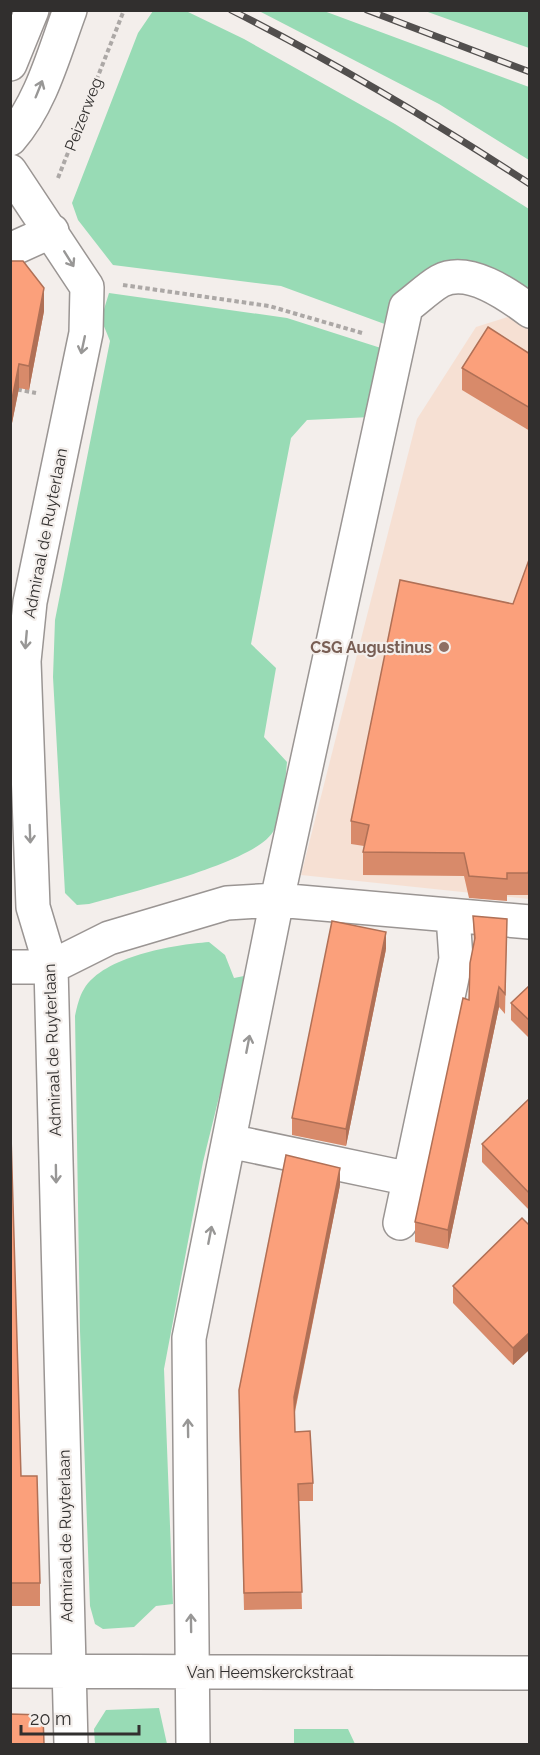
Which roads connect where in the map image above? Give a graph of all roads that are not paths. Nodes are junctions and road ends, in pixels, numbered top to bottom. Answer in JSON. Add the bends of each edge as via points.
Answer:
{"nodes":[{"id":1,"x":32,"y":10,"type":"edge"},
{"id":2,"x":70,"y":10,"type":"edge"},
{"id":3,"x":10,"y":64,"type":"edge"},
{"id":4,"x":10,"y":139,"type":"edge"},
{"id":5,"x":10,"y":171,"type":"edge"},
{"id":6,"x":47,"y":224,"type":"junction"},
{"id":7,"x":10,"y":250,"type":"edge"},
{"id":8,"x":530,"y":311,"type":"edge"},
{"id":9,"x":277,"y":900,"type":"junction"},
{"id":10,"x":453,"y":916,"type":"junction"},
{"id":11,"x":530,"y":922,"type":"edge"},
{"id":12,"x":10,"y":967,"type":"edge"},
{"id":13,"x":51,"y":967,"type":"junction"},
{"id":14,"x":229,"y":1141,"type":"junction"},
{"id":15,"x":410,"y":1179,"type":"junction"},
{"id":16,"x":400,"y":1223,"type":"dead end"},
{"id":17,"x":10,"y":1671,"type":"edge"},
{"id":18,"x":69,"y":1672,"type":"junction"},
{"id":19,"x":191,"y":1672,"type":"junction"},
{"id":20,"x":530,"y":1673,"type":"edge"},
{"id":21,"x":71,"y":1744,"type":"edge"},
{"id":22,"x":194,"y":1744,"type":"edge"}],
"edges":[{"from":1,"to":3,"type":"street"},
{"from":4,"to":2,"type":"street","one_way":true,"via":[[30,111]]},
{"from":5,"to":6,"type":"street"},
{"from":6,"to":7,"type":"street"},
{"from":6,"to":13,"type":"street","name":"Admiraal de Ruyterlaan","one_way":true,"via":[[87,287],[86,333],[30,602],[24,661],[33,908]]},
{"from":8,"to":9,"type":"street","via":[[507,293],[470,278],[442,280],[406,307]]},
{"from":9,"to":10,"type":"street"},
{"from":9,"to":13,"type":"street","via":[[227,903],[109,938]]},
{"from":14,"to":9,"type":"street","one_way":true},
{"from":10,"to":11,"type":"street"},
{"from":10,"to":15,"type":"street","via":[[456,959]]},
{"from":12,"to":13,"type":"street"},
{"from":13,"to":18,"type":"street","name":"Admiraal de Ruyterlaan","one_way":true},
{"from":14,"to":15,"type":"street"},
{"from":19,"to":14,"type":"street","one_way":true,"via":[[189,1338]]},
{"from":15,"to":16,"type":"street"},
{"from":17,"to":18,"type":"street","name":"Van Heemskerckstraat"},
{"from":18,"to":19,"type":"street","name":"Van Heemskerckstraat"},
{"from":18,"to":21,"type":"street","name":"Admiraal de Ruyterlaan"},
{"from":19,"to":20,"type":"street","name":"Van Heemskerckstraat"},
{"from":19,"to":22,"type":"street"}]}
